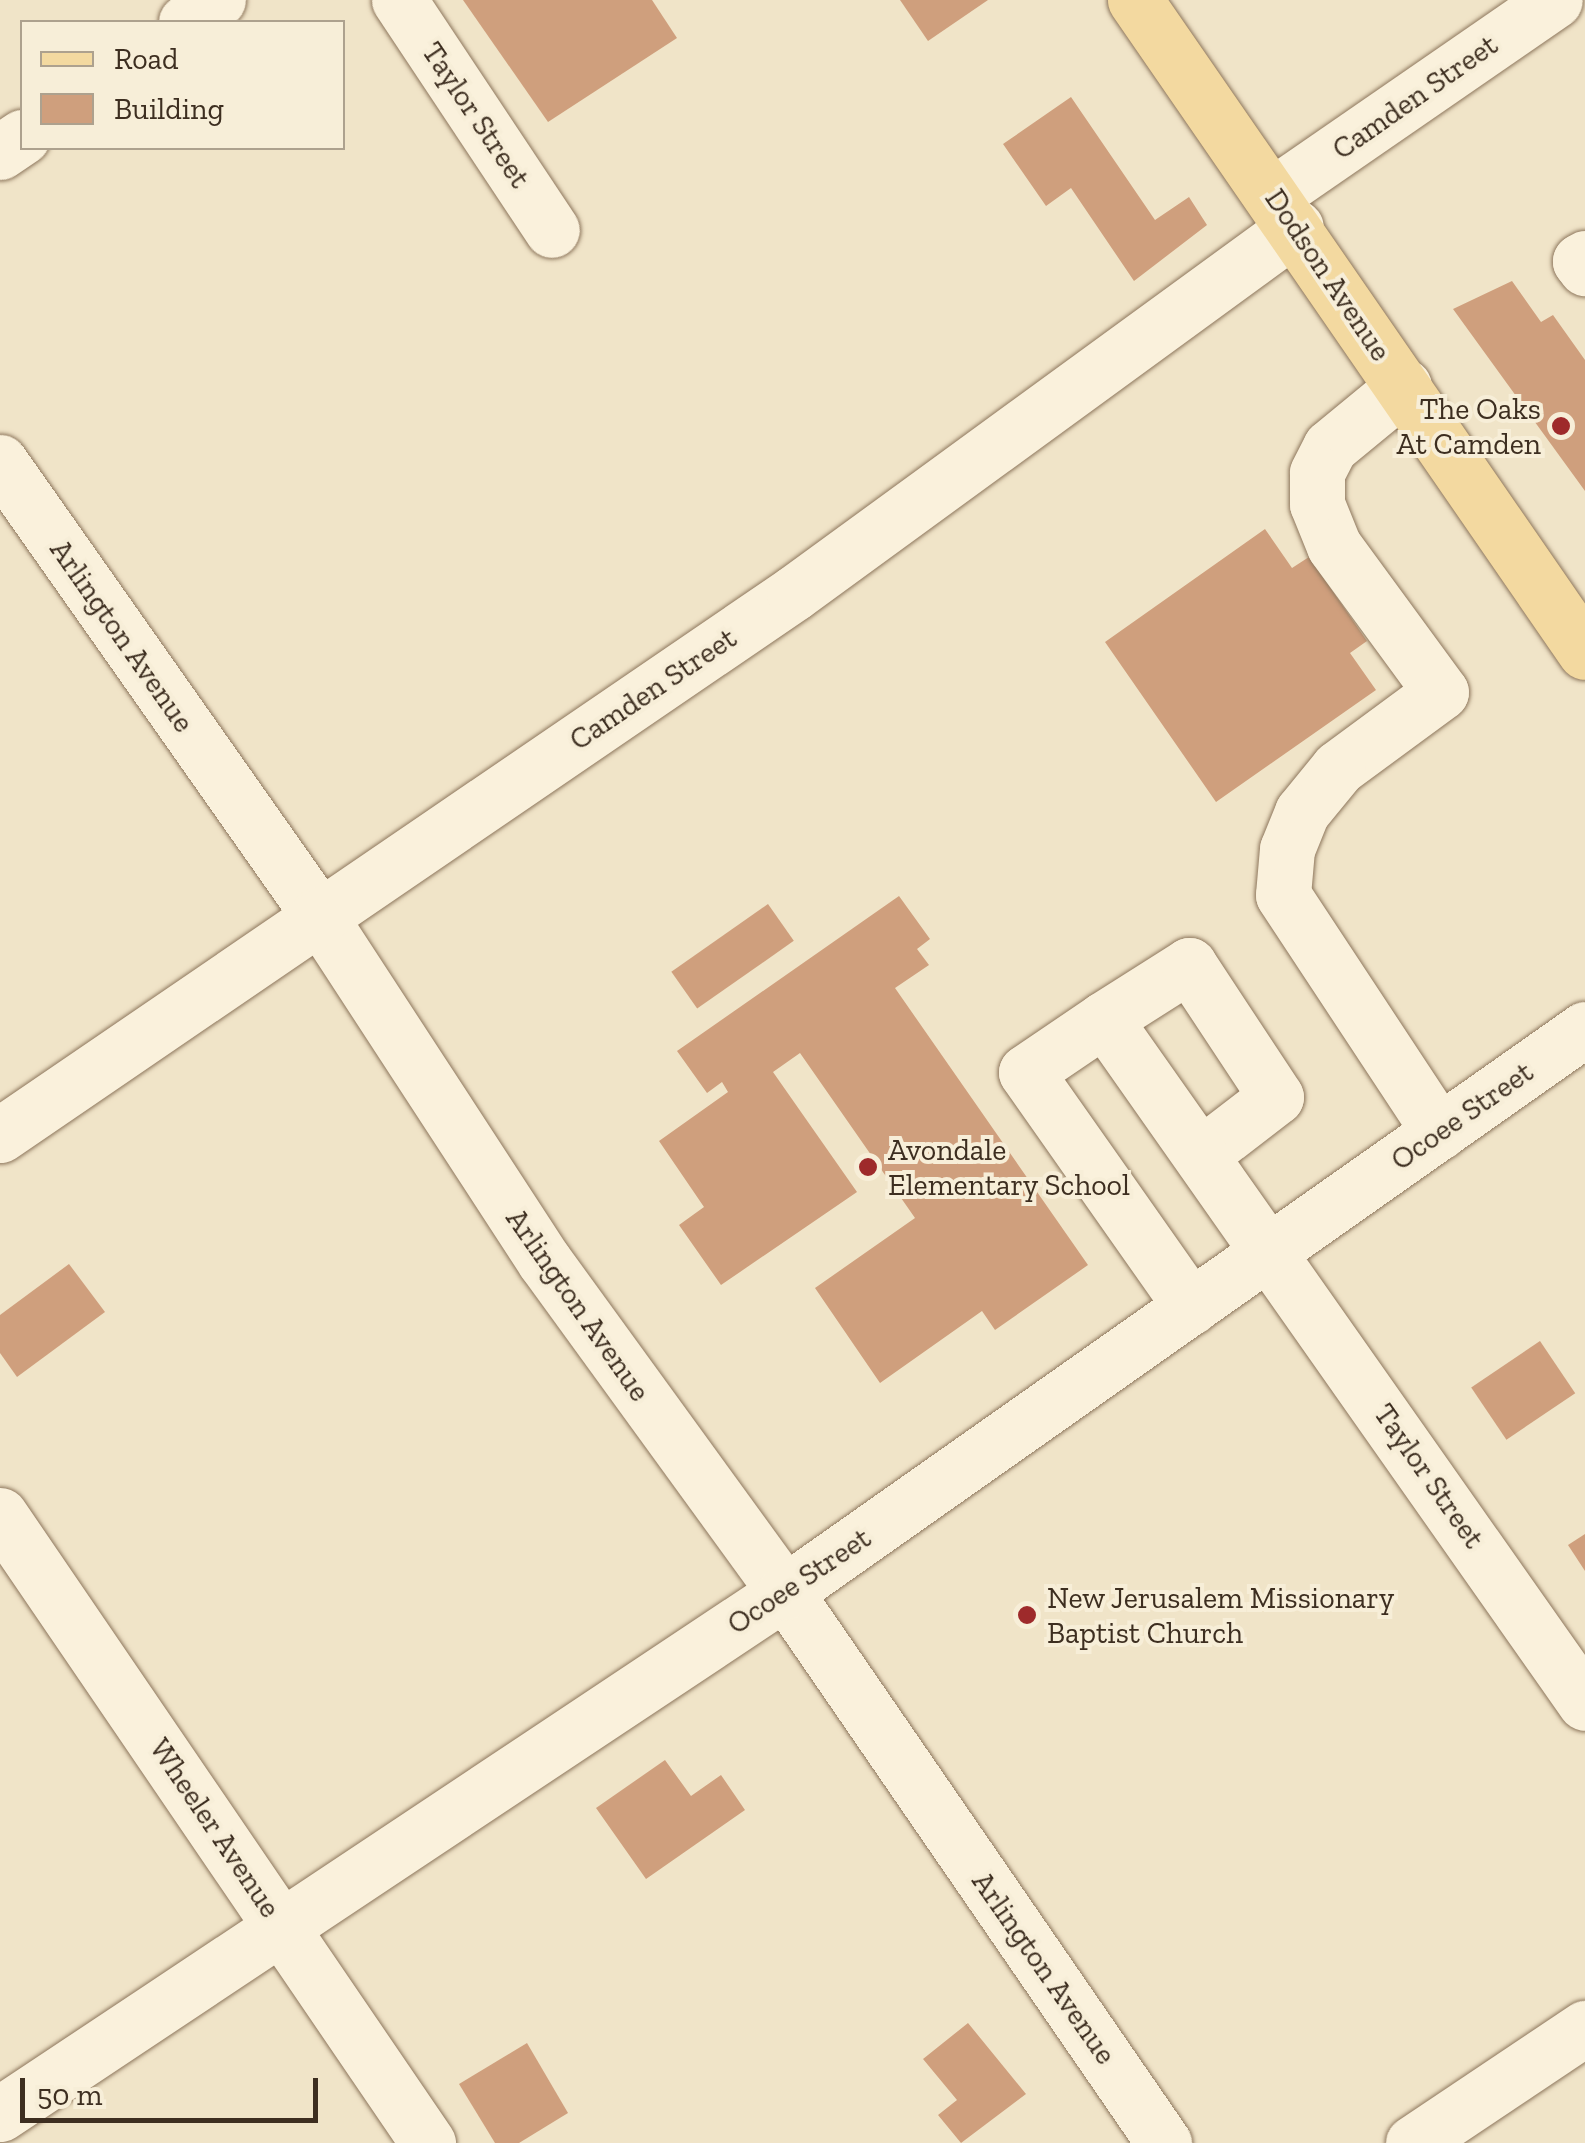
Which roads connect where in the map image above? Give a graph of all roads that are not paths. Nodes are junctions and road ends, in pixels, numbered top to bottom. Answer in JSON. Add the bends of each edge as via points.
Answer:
{"nodes":[{"id":1,"x":218,"y":0,"type":"edge"},
{"id":2,"x":400,"y":0,"type":"edge"},
{"id":3,"x":1135,"y":0,"type":"edge"},
{"id":4,"x":1555,"y":0,"type":"edge"},
{"id":5,"x":189,"y":20,"type":"edge"},
{"id":6,"x":1285,"y":211,"type":"junction"},
{"id":7,"x":552,"y":230,"type":"dead end"},
{"id":8,"x":1585,"y":258,"type":"edge"},
{"id":9,"x":1585,"y":268,"type":"edge"},
{"id":10,"x":1404,"y":386,"type":"junction"},
{"id":11,"x":0,"y":462,"type":"edge"},
{"id":12,"x":1578,"y":625,"type":"edge"},
{"id":13,"x":318,"y":914,"type":"junction"},
{"id":14,"x":1104,"y":1019,"type":"junction"},
{"id":15,"x":1585,"y":1030,"type":"edge"},
{"id":16,"x":1439,"y":1132,"type":"junction"},
{"id":17,"x":0,"y":1135,"type":"edge"},
{"id":18,"x":1203,"y":1154,"type":"junction"},
{"id":19,"x":1273,"y":1250,"type":"junction"},
{"id":20,"x":1191,"y":1307,"type":"junction"},
{"id":21,"x":0,"y":1515,"type":"edge"},
{"id":22,"x":785,"y":1592,"type":"junction"},
{"id":23,"x":1585,"y":1703,"type":"edge"},
{"id":24,"x":281,"y":1924,"type":"junction"},
{"id":25,"x":1585,"y":2028,"type":"edge"},
{"id":26,"x":0,"y":2114,"type":"edge"},
{"id":27,"x":428,"y":2143,"type":"edge"},
{"id":28,"x":1164,"y":2143,"type":"edge"},
{"id":29,"x":1414,"y":2143,"type":"edge"}],
"edges":[{"from":1,"to":5,"type":"street"},
{"from":2,"to":7,"type":"street","name":"Taylor Street"},
{"from":3,"to":6,"type":"main road","name":"Dodson Avenue"},
{"from":4,"to":6,"type":"street","name":"Camden Street"},
{"from":6,"to":10,"type":"main road","name":"Dodson Avenue"},
{"from":6,"to":13,"type":"street","name":"Camden Street","via":[[794,593]]},
{"from":8,"to":9,"type":"street"},
{"from":10,"to":12,"type":"main road","name":"Dodson Avenue"},
{"from":10,"to":16,"type":"street","via":[[1330,447],[1316,474],[1317,504],[1334,546],[1441,692],[1338,768],[1302,812],[1287,849],[1283,895]]},
{"from":11,"to":13,"type":"street","name":"Arlington Avenue"},
{"from":13,"to":17,"type":"street","name":"Camden Street"},
{"from":13,"to":22,"type":"street","name":"Arlington Avenue","via":[[545,1262]]},
{"from":14,"to":18,"type":"street","name":"Taylor Street"},
{"from":14,"to":18,"type":"street","via":[[1189,965],[1276,1097]]},
{"from":14,"to":20,"type":"street","via":[[1026,1072]]},
{"from":15,"to":16,"type":"street","name":"Ocoee Street"},
{"from":16,"to":19,"type":"street","name":"Ocoee Street"},
{"from":18,"to":19,"type":"street","name":"Taylor Street"},
{"from":19,"to":20,"type":"street","name":"Ocoee Street"},
{"from":19,"to":23,"type":"street","name":"Taylor Street"},
{"from":20,"to":22,"type":"street","name":"Ocoee Street"},
{"from":21,"to":24,"type":"street","name":"Wheeler Avenue"},
{"from":22,"to":24,"type":"street","name":"Ocoee Street"},
{"from":22,"to":28,"type":"street","name":"Arlington Avenue"},
{"from":24,"to":26,"type":"street","name":"Ocoee Street"},
{"from":24,"to":27,"type":"street","name":"Wheeler Avenue"},
{"from":25,"to":29,"type":"street"}]}
